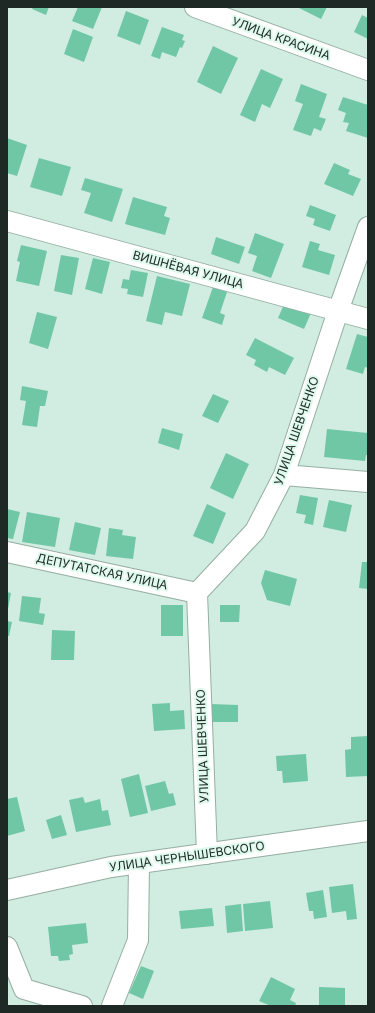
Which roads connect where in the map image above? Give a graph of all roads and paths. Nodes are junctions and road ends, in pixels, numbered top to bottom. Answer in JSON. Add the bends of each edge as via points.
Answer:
{"nodes":[{"id":1,"x":195,"y":7,"type":"edge"},
{"id":2,"x":368,"y":70,"type":"edge"},
{"id":3,"x":7,"y":221,"type":"edge"},
{"id":4,"x":368,"y":227,"type":"edge"},
{"id":5,"x":338,"y":311,"type":"junction"},
{"id":6,"x":368,"y":319,"type":"edge"},
{"id":7,"x":284,"y":475,"type":"junction"},
{"id":8,"x":368,"y":482,"type":"edge"},
{"id":9,"x":7,"y":552,"type":"edge"},
{"id":10,"x":197,"y":593,"type":"junction"},
{"id":11,"x":368,"y":831,"type":"edge"},
{"id":12,"x":207,"y":854,"type":"junction"},
{"id":13,"x":138,"y":863,"type":"junction"},
{"id":14,"x":7,"y":890,"type":"edge"},
{"id":15,"x":7,"y":947,"type":"edge"},
{"id":16,"x":82,"y":1006,"type":"edge"},
{"id":17,"x":112,"y":1006,"type":"edge"}],
"edges":[{"from":1,"to":2,"type":"street","name":"УЛИЦА КРАСИНА"},
{"from":3,"to":5,"type":"street","name":"ВИШНЁВАЯ УЛИЦА"},
{"from":4,"to":5,"type":"street","name":"УЛИЦА ШЕВЧЕНКО"},
{"from":5,"to":6,"type":"street","name":"ВИШНЁВАЯ УЛИЦА"},
{"from":5,"to":7,"type":"street","name":"УЛИЦА ШЕВЧЕНКО"},
{"from":7,"to":8,"type":"street"},
{"from":7,"to":10,"type":"street","name":"УЛИЦА ШЕВЧЕНКО","via":[[255,532]]},
{"from":9,"to":10,"type":"street","name":"ДЕПУТАТСКАЯ УЛИЦА"},
{"from":10,"to":12,"type":"street","name":"УЛИЦА ШЕВЧЕНКО"},
{"from":11,"to":12,"type":"street","name":"УЛИЦА ЧЕРНЫШЕВСКОГО"},
{"from":12,"to":13,"type":"street","name":"УЛИЦА ЧЕРНЫШЕВСКОГО"},
{"from":13,"to":14,"type":"street","name":"УЛИЦА ЧЕРНЫШЕВСКОГО"},
{"from":13,"to":17,"type":"street","via":[[138,940]]},
{"from":15,"to":16,"type":"street","via":[[24,989]]}]}
